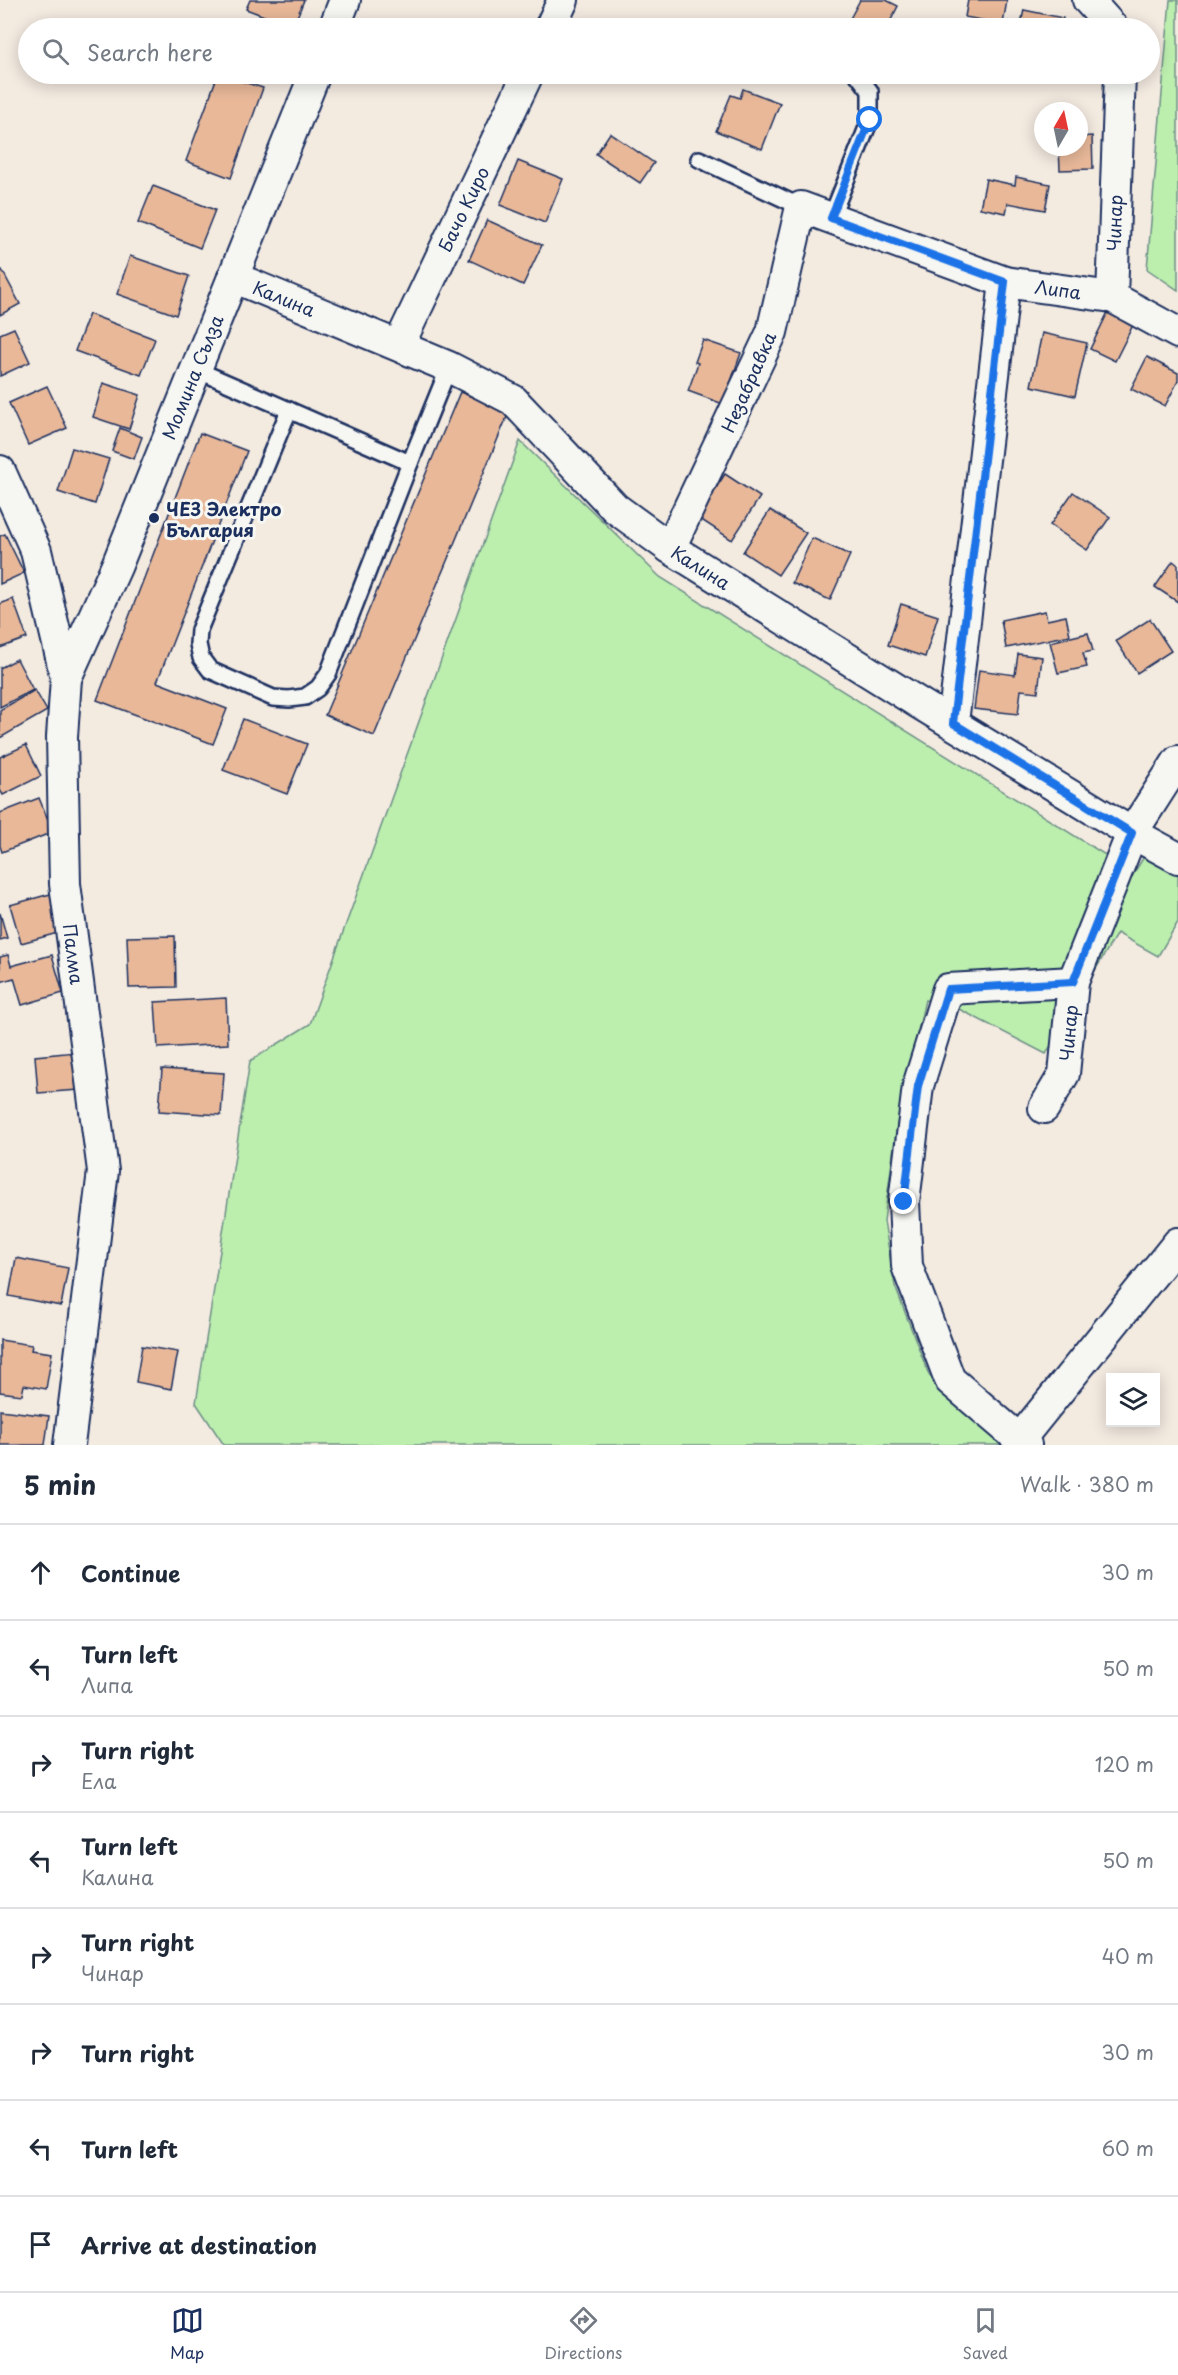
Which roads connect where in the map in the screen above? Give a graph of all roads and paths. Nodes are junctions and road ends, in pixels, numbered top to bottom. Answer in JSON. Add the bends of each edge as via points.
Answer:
{"nodes":[{"id":1,"x":345,"y":0,"type":"edge"},
{"id":2,"x":563,"y":0,"type":"edge"},
{"id":3,"x":1088,"y":0,"type":"edge"},
{"id":4,"x":338,"y":18,"type":"edge"},
{"id":5,"x":555,"y":18,"type":"edge"},
{"id":6,"x":1104,"y":18,"type":"edge"},
{"id":7,"x":311,"y":84,"type":"edge"},
{"id":8,"x":523,"y":84,"type":"edge"},
{"id":9,"x":865,"y":84,"type":"edge"},
{"id":10,"x":1120,"y":84,"type":"edge"},
{"id":11,"x":699,"y":159,"type":"dead end"},
{"id":12,"x":801,"y":207,"type":"junction"},
{"id":13,"x":831,"y":218,"type":"junction"},
{"id":14,"x":232,"y":277,"type":"junction"},
{"id":15,"x":1005,"y":282,"type":"junction"},
{"id":16,"x":1112,"y":297,"type":"junction"},
{"id":17,"x":1178,"y":333,"type":"edge"},
{"id":18,"x":399,"y":345,"type":"junction"},
{"id":19,"x":449,"y":367,"type":"junction"},
{"id":20,"x":195,"y":369,"type":"junction"},
{"id":21,"x":289,"y":410,"type":"junction"},
{"id":22,"x":410,"y":463,"type":"junction"},
{"id":23,"x":0,"y":471,"type":"edge"},
{"id":24,"x":670,"y":548,"type":"junction"},
{"id":25,"x":66,"y":678,"type":"junction"},
{"id":26,"x":953,"y":723,"type":"junction"},
{"id":27,"x":1178,"y":761,"type":"edge"},
{"id":28,"x":1132,"y":833,"type":"junction"},
{"id":29,"x":1178,"y":858,"type":"edge"},
{"id":30,"x":1073,"y":982,"type":"junction"},
{"id":31,"x":1044,"y":1108,"type":"dead end"},
{"id":32,"x":1178,"y":1243,"type":"edge"},
{"id":33,"x":1023,"y":1442,"type":"edge"},
{"id":34,"x":69,"y":1445,"type":"edge"}],
"edges":[{"from":1,"to":4,"type":"street"},
{"from":2,"to":5,"type":"street"},
{"from":3,"to":6,"type":"street"},
{"from":7,"to":14,"type":"street","name":"Момина Сълза"},
{"from":8,"to":18,"type":"street","name":"Бачо Киро"},
{"from":9,"to":13,"type":"lane","via":[[870,91],[870,120]]},
{"from":10,"to":16,"type":"street","name":"Чинар"},
{"from":11,"to":12,"type":"lane"},
{"from":12,"to":13,"type":"street","name":"Липа"},
{"from":12,"to":24,"type":"street","name":"Незабравка","via":[[772,332]]},
{"from":13,"to":15,"type":"street","name":"Липа"},
{"from":14,"to":18,"type":"street","name":"Калина"},
{"from":14,"to":20,"type":"street","name":"Момина Сълза"},
{"from":15,"to":16,"type":"street","name":"Липа"},
{"from":15,"to":26,"type":"street"},
{"from":16,"to":17,"type":"street"},
{"from":18,"to":19,"type":"street","name":"Калина"},
{"from":19,"to":22,"type":"lane"},
{"from":19,"to":24,"type":"street","name":"Калина","via":[[513,400],[615,508]]},
{"from":20,"to":21,"type":"lane"},
{"from":20,"to":25,"type":"street","name":"Момина Сълза","via":[[117,565]]},
{"from":21,"to":22,"type":"lane"},
{"from":21,"to":22,"type":"lane","via":[[199,630],[198,644],[201,658],[210,670],[273,698],[305,697],[328,674]]},
{"from":23,"to":25,"type":"street","name":"Палма","via":[[36,550]]},
{"from":24,"to":26,"type":"street","name":"Калина"},
{"from":25,"to":34,"type":"street","name":"Палма","via":[[62,737],[65,884],[103,1171]]},
{"from":26,"to":28,"type":"street","name":"Калина"},
{"from":27,"to":28,"type":"street","name":"Чинар"},
{"from":28,"to":29,"type":"street","name":"Калина"},
{"from":28,"to":30,"type":"street","name":"Чинар"},
{"from":30,"to":31,"type":"street","name":"Чинар","via":[[1064,1074]]},
{"from":30,"to":33,"type":"street","via":[[948,989],[918,1086],[904,1202],[907,1266],[950,1380]]},
{"from":32,"to":33,"type":"street"}]}
